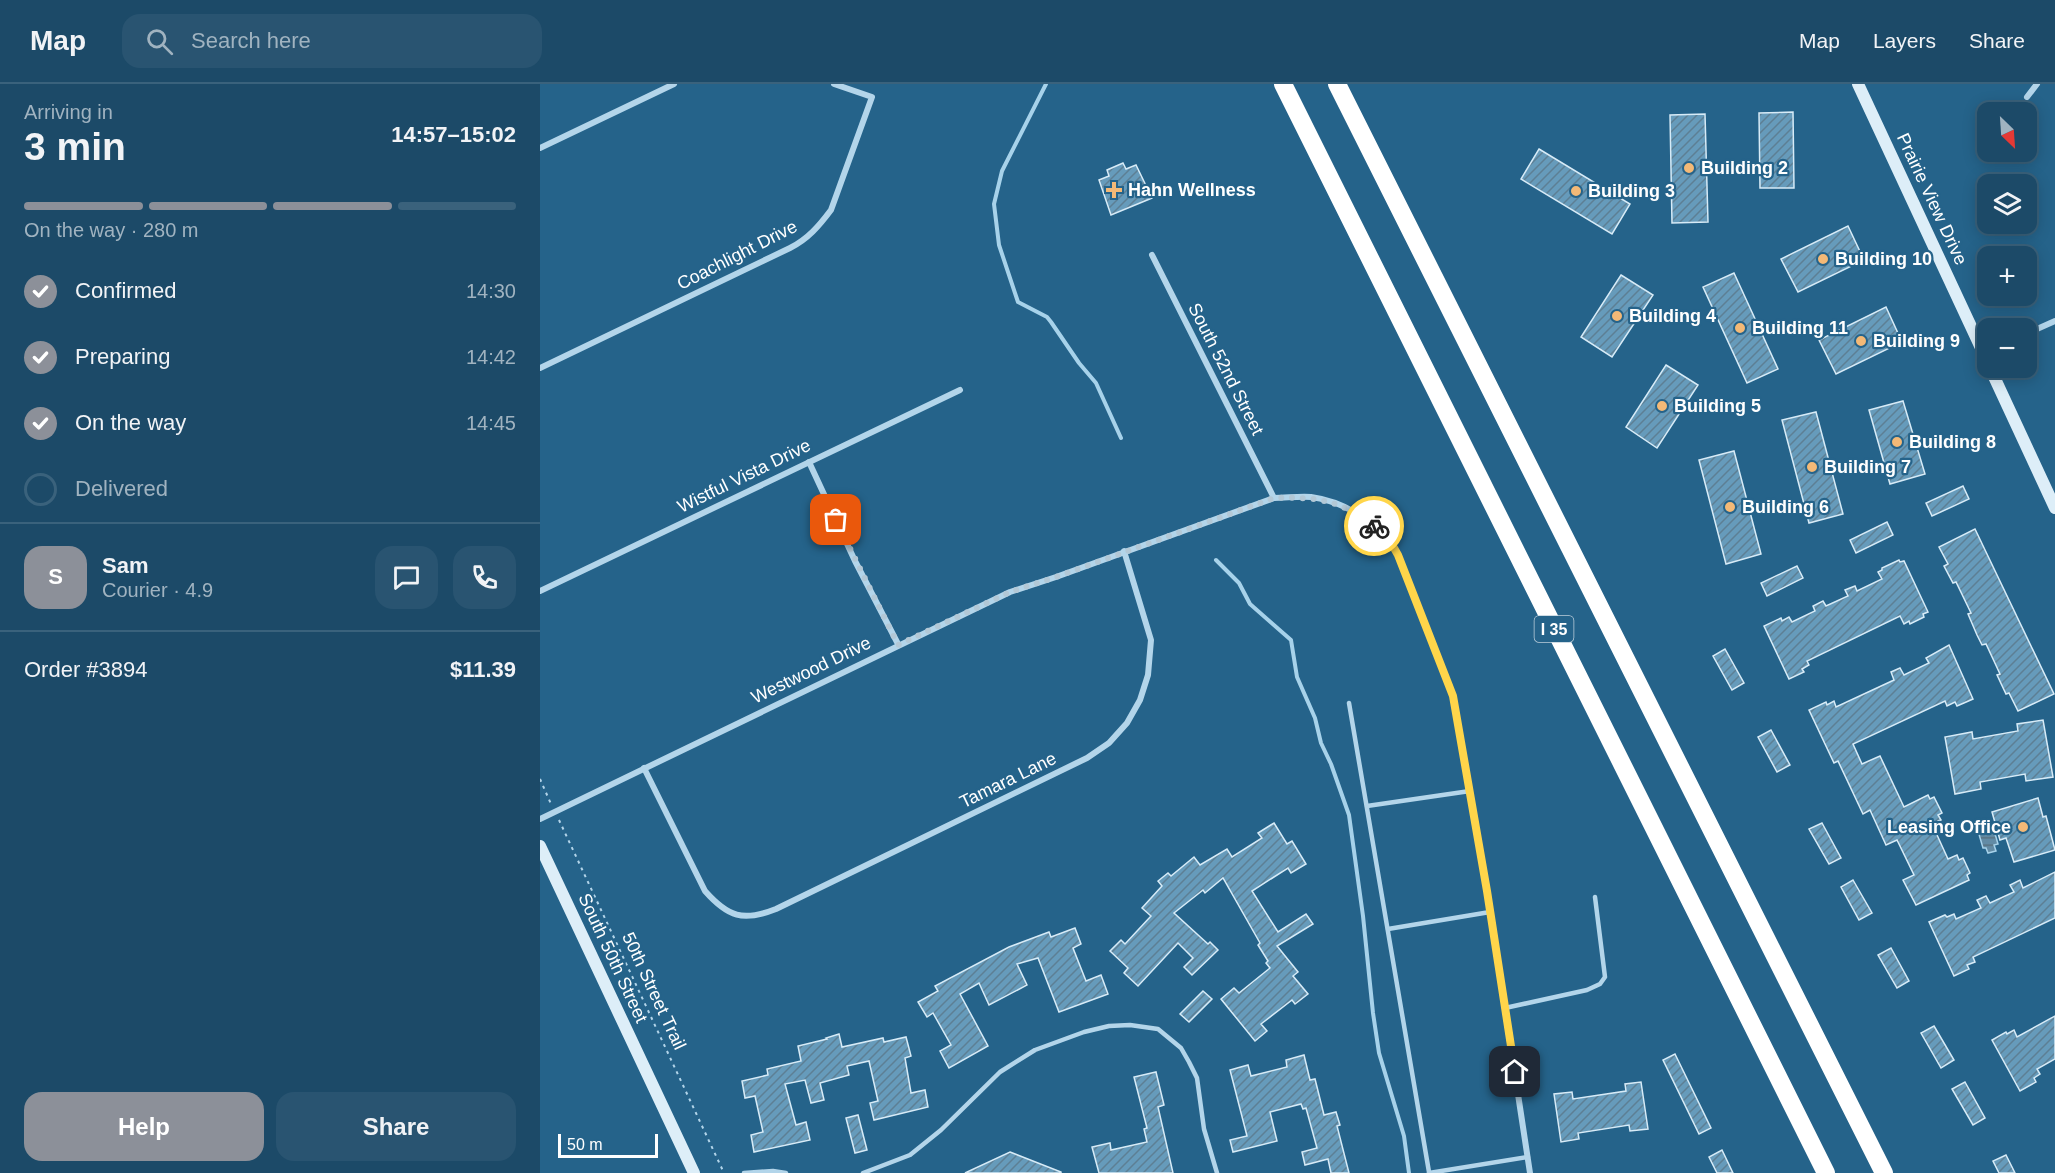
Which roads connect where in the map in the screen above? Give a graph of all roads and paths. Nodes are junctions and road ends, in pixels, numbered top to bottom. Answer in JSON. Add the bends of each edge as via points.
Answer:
{"nodes":[{"id":1,"x":674,"y":84,"type":"edge"},
{"id":2,"x":834,"y":84,"type":"edge"},
{"id":3,"x":1283,"y":84,"type":"edge"},
{"id":4,"x":1337,"y":84,"type":"edge"},
{"id":5,"x":1858,"y":84,"type":"edge"},
{"id":6,"x":2037,"y":84,"type":"edge"},
{"id":7,"x":2027,"y":97,"type":"dead end"},
{"id":8,"x":540,"y":148,"type":"edge"},
{"id":9,"x":1152,"y":255,"type":"dead end"},
{"id":10,"x":2055,"y":321,"type":"edge"},
{"id":11,"x":2037,"y":329,"type":"edge"},
{"id":12,"x":1977,"y":337,"type":"edge"},
{"id":13,"x":540,"y":368,"type":"edge"},
{"id":14,"x":1995,"y":378,"type":"edge"},
{"id":15,"x":960,"y":390,"type":"dead end"},
{"id":16,"x":809,"y":462,"type":"junction"},
{"id":17,"x":1274,"y":498,"type":"junction"},
{"id":18,"x":2055,"y":508,"type":"edge"},
{"id":19,"x":1124,"y":551,"type":"junction"},
{"id":20,"x":540,"y":591,"type":"edge"},
{"id":21,"x":898,"y":645,"type":"junction"},
{"id":22,"x":1349,"y":703,"type":"dead end"},
{"id":23,"x":644,"y":768,"type":"junction"},
{"id":24,"x":540,"y":779,"type":"edge"},
{"id":25,"x":1470,"y":791,"type":"junction"},
{"id":26,"x":549,"y":800,"type":"dead end"},
{"id":27,"x":1367,"y":806,"type":"junction"},
{"id":28,"x":540,"y":819,"type":"edge"},
{"id":29,"x":559,"y":821,"type":"dead end"},
{"id":30,"x":540,"y":846,"type":"edge"},
{"id":31,"x":1595,"y":897,"type":"dead end"},
{"id":32,"x":1490,"y":912,"type":"junction"},
{"id":33,"x":1388,"y":929,"type":"junction"},
{"id":34,"x":1505,"y":1008,"type":"junction"},
{"id":35,"x":1528,"y":1157,"type":"junction"},
{"id":36,"x":694,"y":1173,"type":"edge"},
{"id":37,"x":724,"y":1173,"type":"edge"},
{"id":38,"x":744,"y":1173,"type":"edge"},
{"id":39,"x":786,"y":1173,"type":"edge"},
{"id":40,"x":863,"y":1173,"type":"edge"},
{"id":41,"x":1217,"y":1173,"type":"edge"},
{"id":42,"x":1429,"y":1173,"type":"edge"},
{"id":43,"x":1530,"y":1173,"type":"edge"},
{"id":44,"x":1826,"y":1173,"type":"edge"},
{"id":45,"x":1884,"y":1173,"type":"edge"}],
"edges":[{"from":1,"to":8,"type":"street"},
{"from":2,"to":13,"type":"street","name":"Coachlight Drive","via":[[872,97],[834,203],[809,236]]},
{"from":3,"to":44,"type":"highway","number":"I 35"},
{"from":4,"to":45,"type":"highway"},
{"from":5,"to":12,"type":"street","name":"Prairie View Drive"},
{"from":6,"to":7,"type":"street"},
{"from":9,"to":17,"type":"street","name":"South 52nd Street"},
{"from":10,"to":11,"type":"street"},
{"from":14,"to":18,"type":"street"},
{"from":15,"to":16,"type":"street","name":"Wistful Vista Drive"},
{"from":16,"to":20,"type":"street","name":"Wistful Vista Drive"},
{"from":16,"to":21,"type":"street"},
{"from":17,"to":19,"type":"street","name":"Westwood Drive"},
{"from":17,"to":25,"type":"street","name":"Westwood Drive","via":[[1305,497],[1342,506],[1361,516],[1390,541],[1453,696]]},
{"from":19,"to":21,"type":"street","name":"Westwood Drive","via":[[1010,592]]},
{"from":19,"to":23,"type":"street","name":"Tamara Lane","via":[[1151,640],[1148,675],[1134,712],[1109,743],[1087,758],[776,909],[758,916],[738,916],[719,906],[705,891]]},
{"from":21,"to":23,"type":"street","name":"Westwood Drive"},
{"from":22,"to":27,"type":"lane"},
{"from":23,"to":28,"type":"street","name":"Westwood Drive"},
{"from":24,"to":26,"type":"path"},
{"from":25,"to":27,"type":"lane"},
{"from":25,"to":32,"type":"street","name":"Westwood Drive"},
{"from":27,"to":33,"type":"lane"},
{"from":29,"to":37,"type":"path","name":"50th Street Trail"},
{"from":30,"to":36,"type":"street","name":"South 50th Street"},
{"from":31,"to":34,"type":"lane","via":[[1605,977],[1600,984]]},
{"from":32,"to":33,"type":"lane"},
{"from":32,"to":34,"type":"street","name":"Westwood Drive"},
{"from":33,"to":42,"type":"lane"},
{"from":34,"to":35,"type":"street","name":"Westwood Drive"},
{"from":35,"to":42,"type":"lane"},
{"from":35,"to":43,"type":"street","name":"Westwood Drive"},
{"from":38,"to":39,"type":"lane"},
{"from":40,"to":41,"type":"lane","via":[[909,1155],[941,1130],[1000,1072],[1035,1050],[1084,1032],[1130,1025],[1158,1029],[1181,1048],[1190,1062],[1197,1078],[1204,1129]]}]}
